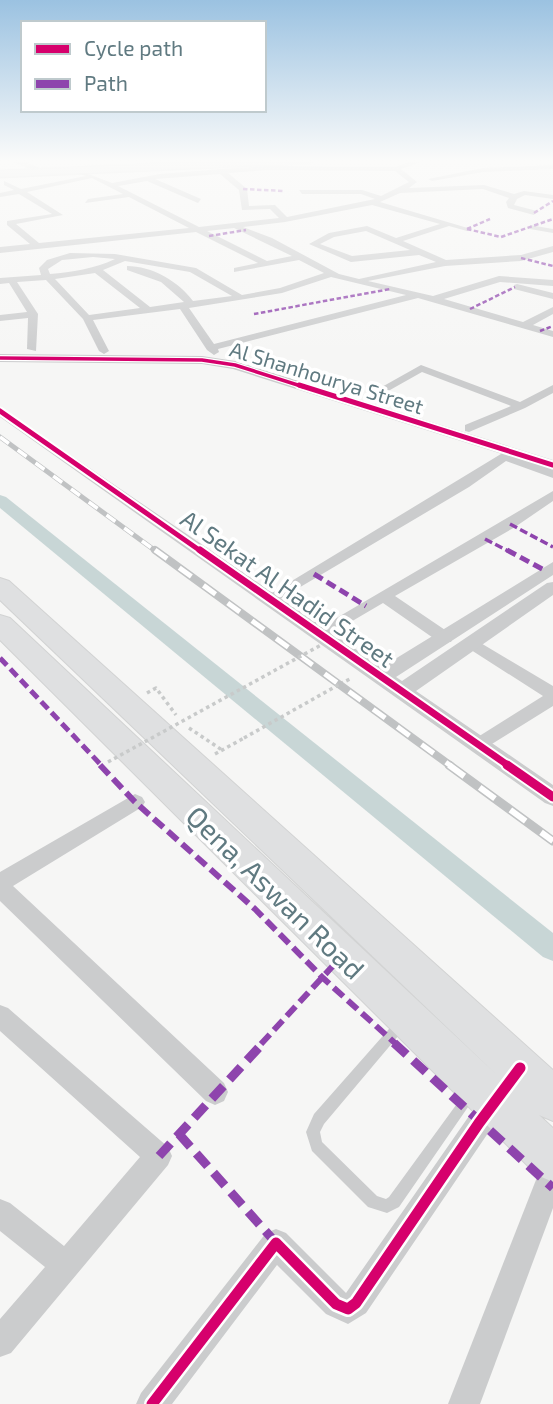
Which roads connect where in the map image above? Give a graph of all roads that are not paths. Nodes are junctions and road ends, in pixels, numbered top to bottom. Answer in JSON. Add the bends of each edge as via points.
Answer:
{"nodes":[{"id":1,"x":2,"y":226,"type":"edge"},
{"id":2,"x":8,"y":226,"type":"edge"},
{"id":3,"x":20,"y":226,"type":"edge"},
{"id":4,"x":187,"y":226,"type":"edge"},
{"id":5,"x":227,"y":226,"type":"edge"},
{"id":6,"x":235,"y":226,"type":"edge"},
{"id":7,"x":444,"y":226,"type":"edge"},
{"id":8,"x":454,"y":226,"type":"edge"},
{"id":9,"x":533,"y":227,"type":"dead end"},
{"id":10,"x":10,"y":228,"type":"junction"},
{"id":11,"x":192,"y":228,"type":"junction"},
{"id":12,"x":467,"y":229,"type":"dead end"},
{"id":13,"x":322,"y":230,"type":"dead end"},
{"id":14,"x":553,"y":231,"type":"edge"},
{"id":15,"x":332,"y":235,"type":"junction"},
{"id":16,"x":394,"y":241,"type":"junction"},
{"id":17,"x":36,"y":245,"type":"junction"},
{"id":18,"x":280,"y":246,"type":"junction"},
{"id":19,"x":268,"y":249,"type":"dead end"},
{"id":20,"x":553,"y":249,"type":"edge"},
{"id":21,"x":0,"y":250,"type":"edge"},
{"id":22,"x":257,"y":252,"type":"dead end"},
{"id":23,"x":419,"y":252,"type":"junction"},
{"id":24,"x":246,"y":254,"type":"junction"},
{"id":25,"x":300,"y":257,"type":"junction"},
{"id":26,"x":124,"y":258,"type":"junction"},
{"id":27,"x":464,"y":261,"type":"junction"},
{"id":28,"x":445,"y":263,"type":"junction"},
{"id":29,"x":266,"y":264,"type":"junction"},
{"id":30,"x":113,"y":265,"type":"junction"},
{"id":31,"x":97,"y":270,"type":"junction"},
{"id":32,"x":237,"y":270,"type":"dead end"},
{"id":33,"x":553,"y":270,"type":"edge"},
{"id":34,"x":152,"y":274,"type":"junction"},
{"id":35,"x":330,"y":274,"type":"junction"},
{"id":36,"x":46,"y":275,"type":"junction"},
{"id":37,"x":499,"y":279,"type":"junction"},
{"id":38,"x":5,"y":280,"type":"edge"},
{"id":39,"x":352,"y":281,"type":"junction"},
{"id":40,"x":531,"y":281,"type":"junction"},
{"id":41,"x":115,"y":282,"type":"junction"},
{"id":42,"x":553,"y":284,"type":"edge"},
{"id":43,"x":417,"y":295,"type":"junction"},
{"id":44,"x":553,"y":296,"type":"edge"},
{"id":45,"x":241,"y":298,"type":"junction"},
{"id":46,"x":434,"y":299,"type":"junction"},
{"id":47,"x":187,"y":305,"type":"junction"},
{"id":48,"x":148,"y":310,"type":"junction"},
{"id":49,"x":553,"y":310,"type":"edge"},
{"id":50,"x":33,"y":314,"type":"junction"},
{"id":51,"x":0,"y":318,"type":"edge"},
{"id":52,"x":86,"y":318,"type":"junction"},
{"id":53,"x":523,"y":326,"type":"junction"},
{"id":54,"x":553,"y":334,"type":"edge"},
{"id":55,"x":0,"y":348,"type":"edge"},
{"id":56,"x":32,"y":349,"type":"junction"},
{"id":57,"x":213,"y":350,"type":"junction"},
{"id":58,"x":104,"y":351,"type":"junction"},
{"id":59,"x":0,"y":358,"type":"edge"},
{"id":60,"x":553,"y":388,"type":"edge"},
{"id":61,"x":370,"y":397,"type":"junction"},
{"id":62,"x":521,"y":406,"type":"junction"},
{"id":63,"x":0,"y":411,"type":"edge"},
{"id":64,"x":468,"y":428,"type":"junction"},
{"id":65,"x":508,"y":454,"type":"junction"},
{"id":66,"x":553,"y":454,"type":"edge"},
{"id":67,"x":553,"y":466,"type":"edge"},
{"id":68,"x":553,"y":474,"type":"edge"},
{"id":69,"x":553,"y":495,"type":"edge"},
{"id":70,"x":553,"y":567,"type":"edge"},
{"id":71,"x":0,"y":586,"type":"edge"},
{"id":72,"x":553,"y":587,"type":"edge"},
{"id":73,"x":384,"y":596,"type":"junction"},
{"id":74,"x":270,"y":599,"type":"junction"},
{"id":75,"x":0,"y":624,"type":"edge"},
{"id":76,"x":445,"y":638,"type":"junction"},
{"id":77,"x":320,"y":639,"type":"junction"},
{"id":78,"x":474,"y":644,"type":"junction"},
{"id":79,"x":381,"y":677,"type":"junction"},
{"id":80,"x":402,"y":691,"type":"junction"},
{"id":81,"x":553,"y":696,"type":"edge"},
{"id":82,"x":478,"y":745,"type":"junction"},
{"id":83,"x":553,"y":797,"type":"edge"},
{"id":84,"x":135,"y":802,"type":"dead end"},
{"id":85,"x":0,"y":885,"type":"edge"},
{"id":86,"x":432,"y":988,"type":"junction"},
{"id":87,"x":0,"y":1016,"type":"edge"},
{"id":88,"x":406,"y":1018,"type":"junction"},
{"id":89,"x":511,"y":1060,"type":"junction"},
{"id":90,"x":215,"y":1092,"type":"dead end"},
{"id":91,"x":485,"y":1095,"type":"junction"},
{"id":92,"x":553,"y":1099,"type":"edge"},
{"id":93,"x":553,"y":1159,"type":"edge"},
{"id":94,"x":553,"y":1172,"type":"edge"},
{"id":95,"x":0,"y":1213,"type":"edge"},
{"id":96,"x":65,"y":1265,"type":"junction"},
{"id":97,"x":0,"y":1342,"type":"edge"},
{"id":98,"x":160,"y":1400,"type":"edge"},
{"id":99,"x":470,"y":1402,"type":"edge"}],
"edges":[{"from":1,"to":10,"type":"street"},
{"from":2,"to":10,"type":"street"},
{"from":3,"to":10,"type":"street"},
{"from":4,"to":11,"type":"street"},
{"from":5,"to":11,"type":"street"},
{"from":6,"to":18,"type":"street"},
{"from":7,"to":16,"type":"street"},
{"from":8,"to":12,"type":"street"},
{"from":9,"to":14,"type":"street"},
{"from":10,"to":17,"type":"street"},
{"from":11,"to":17,"type":"street"},
{"from":11,"to":24,"type":"street"},
{"from":13,"to":15,"type":"street"},
{"from":15,"to":16,"type":"street","via":[[367,228]]},
{"from":15,"to":23,"type":"street","via":[[313,244],[351,259]]},
{"from":16,"to":23,"type":"street"},
{"from":17,"to":21,"type":"street"},
{"from":18,"to":19,"type":"street"},
{"from":18,"to":25,"type":"street"},
{"from":20,"to":27,"type":"street","via":[[521,258]]},
{"from":22,"to":24,"type":"street"},
{"from":23,"to":28,"type":"street"},
{"from":24,"to":29,"type":"street"},
{"from":25,"to":29,"type":"street"},
{"from":25,"to":35,"type":"street"},
{"from":26,"to":30,"type":"street"},
{"from":26,"to":36,"type":"street","via":[[60,258],[45,264]]},
{"from":26,"to":45,"type":"street","via":[[193,270]]},
{"from":27,"to":28,"type":"street"},
{"from":27,"to":37,"type":"street"},
{"from":28,"to":39,"type":"street"},
{"from":29,"to":32,"type":"street"},
{"from":30,"to":31,"type":"street"},
{"from":30,"to":34,"type":"street"},
{"from":31,"to":36,"type":"street"},
{"from":31,"to":41,"type":"street"},
{"from":33,"to":40,"type":"street"},
{"from":34,"to":41,"type":"street"},
{"from":34,"to":47,"type":"street","via":[[175,286]]},
{"from":35,"to":39,"type":"street"},
{"from":35,"to":45,"type":"street"},
{"from":36,"to":38,"type":"street"},
{"from":36,"to":52,"type":"street"},
{"from":37,"to":40,"type":"street"},
{"from":37,"to":44,"type":"street"},
{"from":37,"to":46,"type":"street"},
{"from":38,"to":50,"type":"street"},
{"from":39,"to":43,"type":"street"},
{"from":40,"to":42,"type":"street"},
{"from":41,"to":48,"type":"street"},
{"from":43,"to":46,"type":"street"},
{"from":43,"to":57,"type":"street"},
{"from":45,"to":47,"type":"street"},
{"from":46,"to":53,"type":"street"},
{"from":47,"to":48,"type":"street"},
{"from":47,"to":57,"type":"street"},
{"from":48,"to":52,"type":"street"},
{"from":49,"to":53,"type":"street"},
{"from":50,"to":51,"type":"street"},
{"from":50,"to":56,"type":"street"},
{"from":52,"to":58,"type":"street"},
{"from":53,"to":54,"type":"street"},
{"from":55,"to":56,"type":"street","name":"Al Shanhourya Street"},
{"from":56,"to":58,"type":"street","name":"Al Shanhourya Street"},
{"from":57,"to":58,"type":"street","name":"Al Shanhourya Street"},
{"from":57,"to":61,"type":"street","name":"Al Shanhourya Street"},
{"from":59,"to":65,"type":"street","name":"Al Shanhourya Street","via":[[227,363]]},
{"from":60,"to":62,"type":"street"},
{"from":61,"to":62,"type":"street","via":[[421,369]]},
{"from":61,"to":64,"type":"street","name":"Al Shanhourya Street"},
{"from":62,"to":64,"type":"street"},
{"from":63,"to":74,"type":"street","name":"Al Sekat Al Hadid Street"},
{"from":64,"to":66,"type":"street","name":"Al Shanhourya Street"},
{"from":65,"to":67,"type":"street","name":"Al Shanhourya Street"},
{"from":65,"to":68,"type":"street"},
{"from":65,"to":74,"type":"street"},
{"from":69,"to":73,"type":"street"},
{"from":70,"to":76,"type":"street"},
{"from":71,"to":86,"type":"highway","name":"Qena, Aswan Road","via":[[208,758]]},
{"from":72,"to":78,"type":"street"},
{"from":73,"to":76,"type":"street"},
{"from":73,"to":77,"type":"street"},
{"from":74,"to":77,"type":"street","name":"Al Sekat Al Hadid Street"},
{"from":75,"to":88,"type":"highway","name":"Qena, Aswan Road"},
{"from":76,"to":79,"type":"street"},
{"from":77,"to":79,"type":"street","name":"Al Sekat Al Hadid Street"},
{"from":78,"to":80,"type":"street"},
{"from":78,"to":81,"type":"street"},
{"from":79,"to":80,"type":"street","name":"Al Sekat Al Hadid Street"},
{"from":80,"to":82,"type":"street","name":"Al Sekat Al Hadid Street"},
{"from":81,"to":82,"type":"street"},
{"from":82,"to":83,"type":"street","name":"Al Sekat Al Hadid Street"},
{"from":84,"to":85,"type":"street"},
{"from":85,"to":90,"type":"street"},
{"from":86,"to":88,"type":"highway"},
{"from":86,"to":89,"type":"highway","name":"Qena, Aswan Road"},
{"from":87,"to":96,"type":"street","via":[[159,1156]]},
{"from":88,"to":91,"type":"highway","name":"Qena, Aswan Road"},
{"from":88,"to":91,"type":"lane","via":[[319,1119],[313,1132],[317,1146],[373,1202],[387,1206],[394,1202]]},
{"from":89,"to":91,"type":"highway"},
{"from":89,"to":92,"type":"highway","name":"Qena, Aswan Road"},
{"from":91,"to":93,"type":"highway","name":"Qena, Aswan Road"},
{"from":91,"to":98,"type":"street","via":[[356,1303],[348,1309],[336,1304],[276,1243]]},
{"from":94,"to":99,"type":"street"},
{"from":95,"to":96,"type":"street"},
{"from":96,"to":97,"type":"street"}]}
